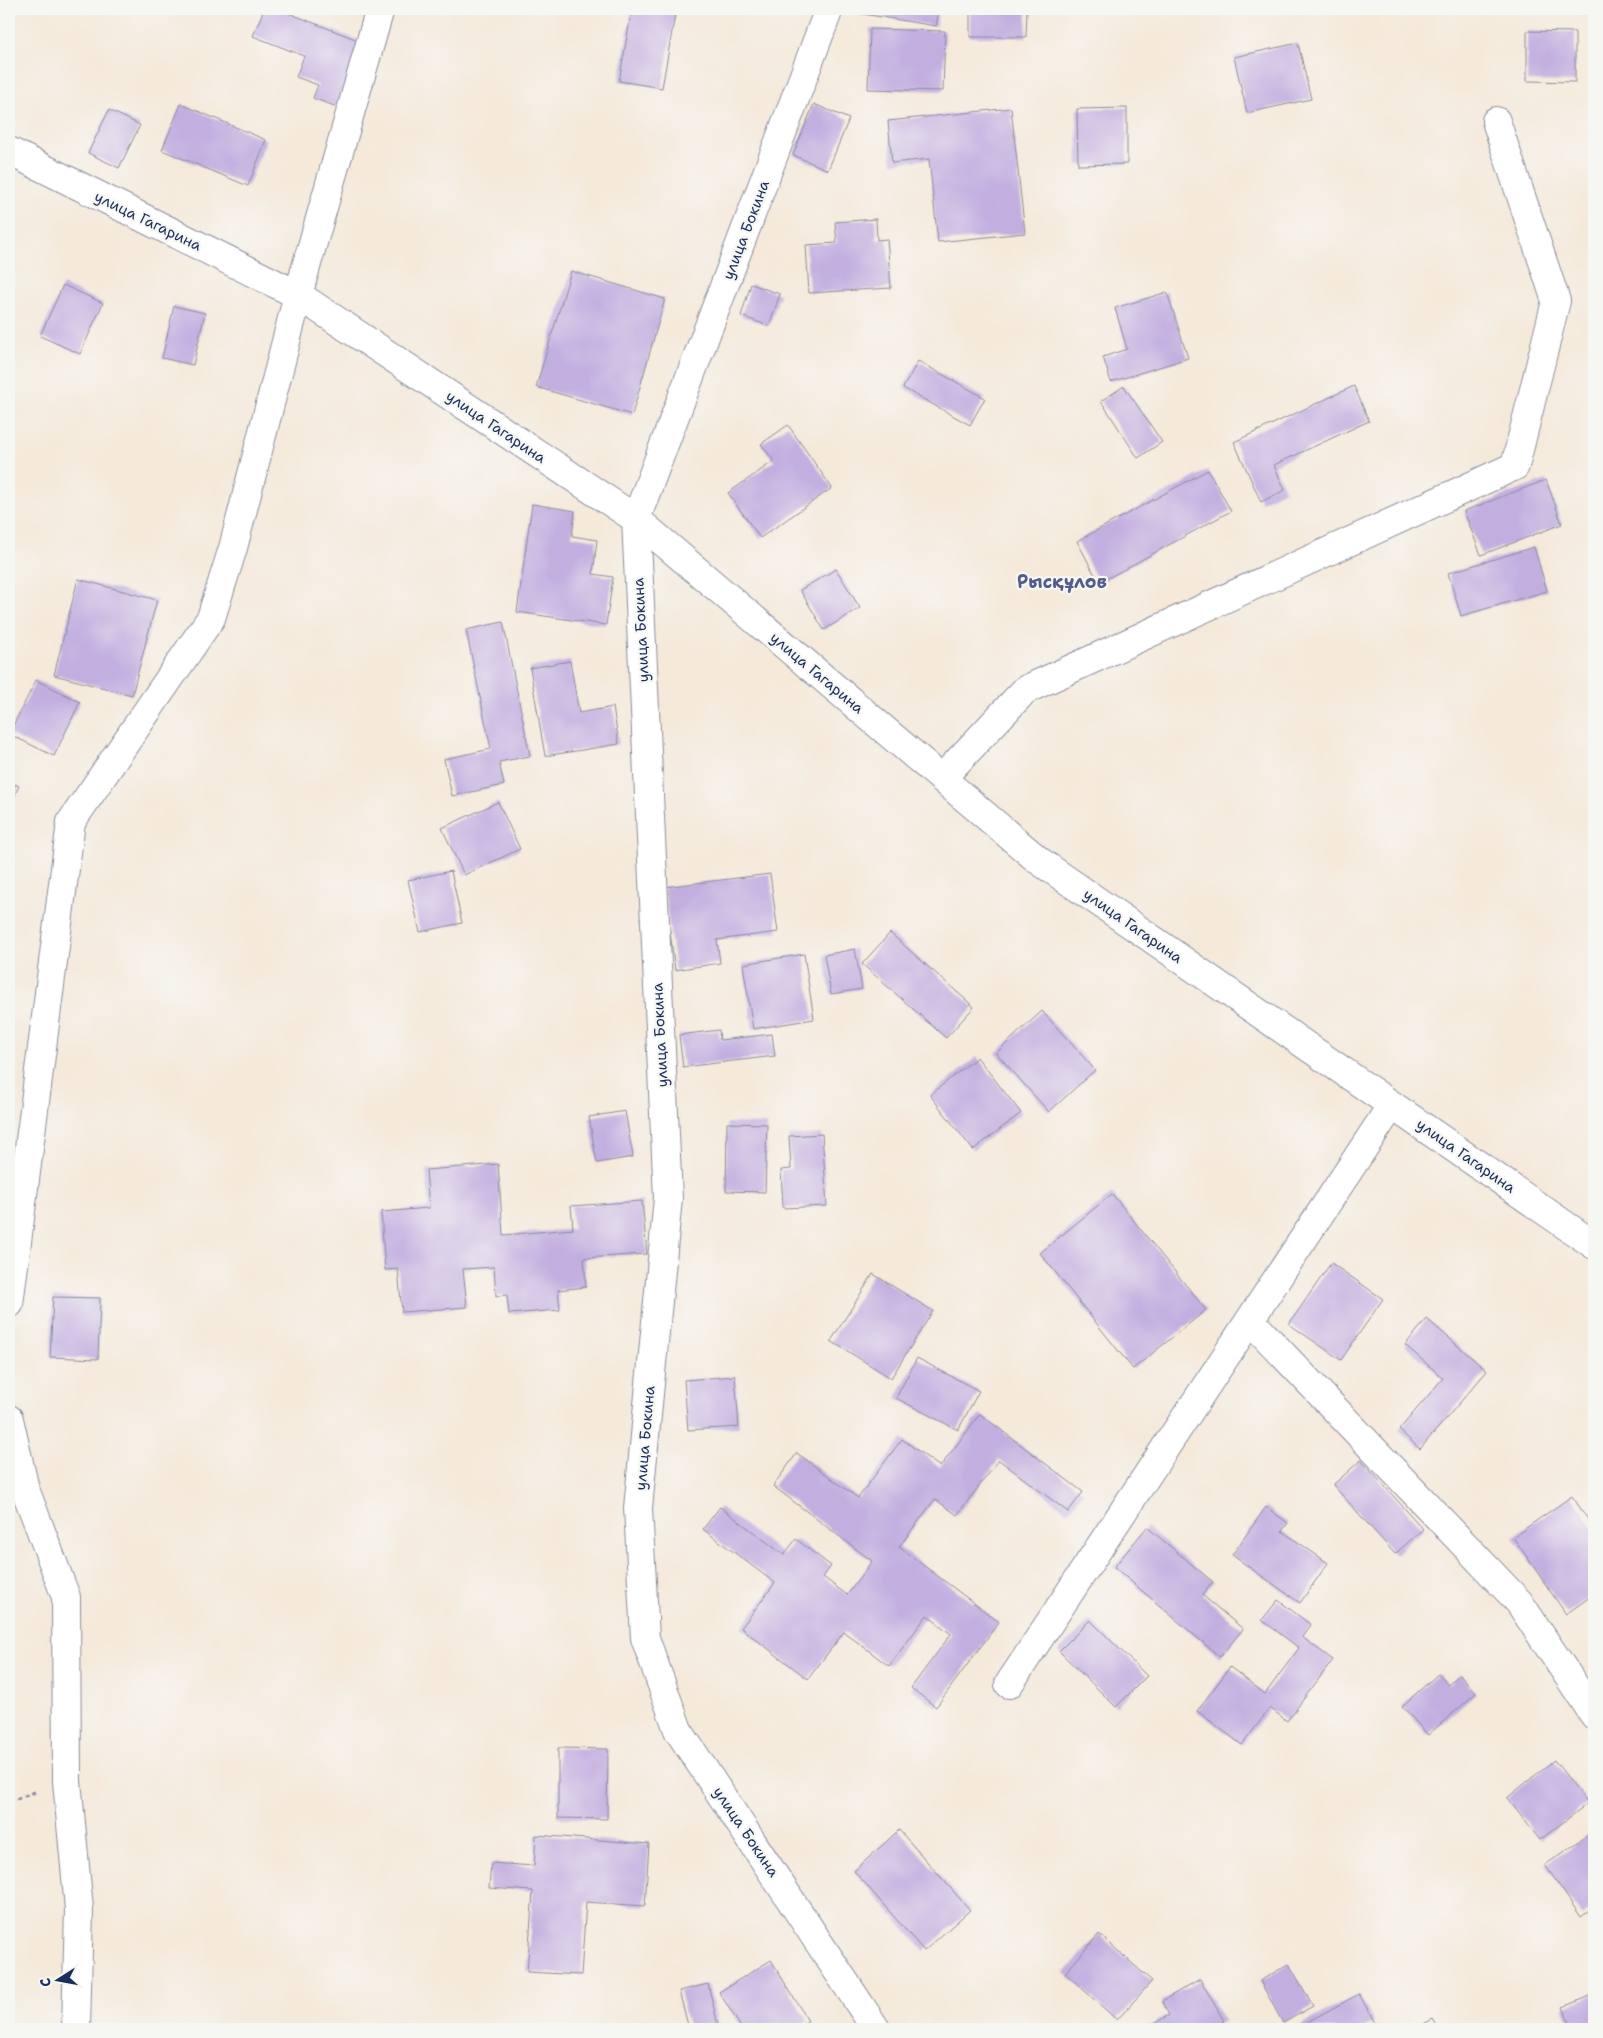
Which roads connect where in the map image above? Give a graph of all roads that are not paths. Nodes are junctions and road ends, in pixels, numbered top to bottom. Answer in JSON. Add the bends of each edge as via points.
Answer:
{"nodes":[{"id":1,"x":380,"y":9,"type":"edge"},
{"id":2,"x":829,"y":9,"type":"edge"},
{"id":3,"x":1496,"y":121,"type":"dead end"},
{"id":4,"x":9,"y":151,"type":"edge"},
{"id":5,"x":298,"y":295,"type":"junction"},
{"id":6,"x":636,"y":520,"type":"junction"},
{"id":7,"x":942,"y":778,"type":"junction"},
{"id":8,"x":1392,"y":1105,"type":"junction"},
{"id":9,"x":1594,"y":1245,"type":"edge"},
{"id":10,"x":9,"y":1304,"type":"edge"},
{"id":11,"x":1250,"y":1320,"type":"junction"},
{"id":12,"x":9,"y":1419,"type":"edge"},
{"id":13,"x":1009,"y":1684,"type":"dead end"},
{"id":14,"x":1594,"y":1715,"type":"edge"},
{"id":15,"x":76,"y":2029,"type":"edge"},
{"id":16,"x":876,"y":2029,"type":"edge"}],
"edges":[{"from":1,"to":5,"type":"street"},
{"from":2,"to":6,"type":"street","name":"улица Бокина"},
{"from":3,"to":7,"type":"street","via":[[1556,300],[1515,466],[1025,690]]},
{"from":4,"to":5,"type":"street","name":"улица Гагарина"},
{"from":5,"to":6,"type":"street","name":"улица Гагарина"},
{"from":5,"to":10,"type":"street","via":[[233,548],[211,618],[71,822]]},
{"from":6,"to":7,"type":"street","name":"улица Гагарина"},
{"from":6,"to":16,"type":"street","name":"улица Бокина","via":[[668,1198],[638,1508],[645,1638],[678,1730]]},
{"from":7,"to":8,"type":"street","name":"улица Гагарина","via":[[1038,860]]},
{"from":8,"to":9,"type":"street","name":"улица Гагарина"},
{"from":8,"to":11,"type":"street"},
{"from":11,"to":13,"type":"street"},
{"from":11,"to":14,"type":"street","via":[[1519,1602]]},
{"from":12,"to":15,"type":"street","via":[[25,1489],[66,1597],[66,1781],[79,1909]]}]}
